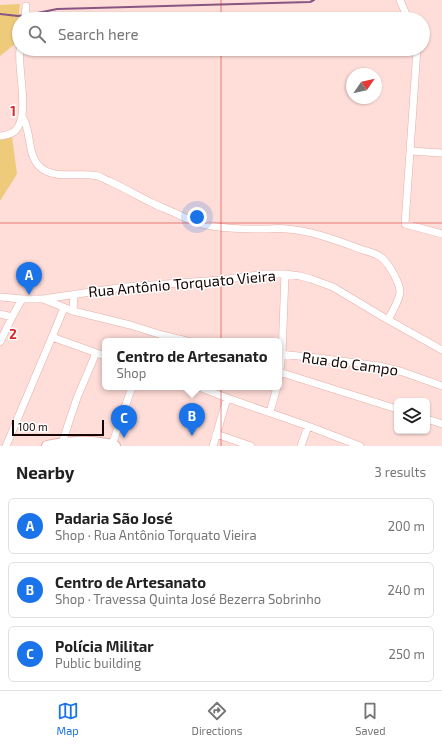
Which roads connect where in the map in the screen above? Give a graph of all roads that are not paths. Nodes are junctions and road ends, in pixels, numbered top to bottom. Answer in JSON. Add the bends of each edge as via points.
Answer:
{"nodes":[{"id":1,"x":400,"y":0,"type":"edge"},
{"id":2,"x":26,"y":6,"type":"dead end"},
{"id":3,"x":26,"y":12,"type":"edge"},
{"id":4,"x":405,"y":12,"type":"edge"},
{"id":5,"x":20,"y":56,"type":"edge"},
{"id":6,"x":417,"y":56,"type":"edge"},
{"id":7,"x":22,"y":116,"type":"junction"},
{"id":8,"x":0,"y":136,"type":"edge"},
{"id":9,"x":410,"y":151,"type":"junction"},
{"id":10,"x":442,"y":153,"type":"edge"},
{"id":11,"x":442,"y":234,"type":"edge"},
{"id":12,"x":285,"y":274,"type":"junction"},
{"id":13,"x":74,"y":294,"type":"junction"},
{"id":14,"x":0,"y":298,"type":"edge"},
{"id":15,"x":22,"y":299,"type":"junction"},
{"id":16,"x":42,"y":299,"type":"junction"},
{"id":17,"x":64,"y":308,"type":"junction"},
{"id":18,"x":73,"y":311,"type":"junction"},
{"id":19,"x":0,"y":314,"type":"edge"},
{"id":20,"x":12,"y":317,"type":"junction"},
{"id":21,"x":388,"y":320,"type":"junction"},
{"id":22,"x":52,"y":337,"type":"junction"},
{"id":23,"x":174,"y":338,"type":"edge"},
{"id":24,"x":281,"y":338,"type":"edge"},
{"id":25,"x":0,"y":342,"type":"edge"},
{"id":26,"x":442,"y":350,"type":"edge"},
{"id":27,"x":96,"y":353,"type":"junction"},
{"id":28,"x":282,"y":354,"type":"edge"},
{"id":29,"x":102,"y":355,"type":"edge"},
{"id":30,"x":282,"y":375,"type":"edge"},
{"id":31,"x":442,"y":386,"type":"edge"},
{"id":32,"x":131,"y":390,"type":"edge"},
{"id":33,"x":207,"y":390,"type":"edge"},
{"id":34,"x":276,"y":390,"type":"edge"},
{"id":35,"x":227,"y":398,"type":"junction"},
{"id":36,"x":394,"y":408,"type":"edge"},
{"id":37,"x":270,"y":412,"type":"junction"},
{"id":38,"x":430,"y":420,"type":"edge"},
{"id":39,"x":442,"y":424,"type":"edge"},
{"id":40,"x":308,"y":426,"type":"junction"},
{"id":41,"x":216,"y":434,"type":"junction"},
{"id":42,"x":62,"y":443,"type":"junction"},
{"id":43,"x":342,"y":443,"type":"edge"},
{"id":44,"x":6,"y":446,"type":"edge"},
{"id":45,"x":47,"y":446,"type":"edge"},
{"id":46,"x":113,"y":446,"type":"edge"},
{"id":47,"x":213,"y":446,"type":"edge"},
{"id":48,"x":251,"y":446,"type":"edge"},
{"id":49,"x":301,"y":446,"type":"edge"},
{"id":50,"x":360,"y":446,"type":"edge"}],
"edges":[{"from":1,"to":4,"type":"street"},
{"from":2,"to":3,"type":"street"},
{"from":5,"to":7,"type":"street"},
{"from":6,"to":9,"type":"street"},
{"from":7,"to":8,"type":"street","via":[[15,131]]},
{"from":7,"to":21,"type":"street","via":[[27,125],[33,157],[39,166],[52,174],[98,176],[163,209],[202,224],[222,228],[286,228],[305,231],[374,252],[387,263],[399,287],[398,301]]},
{"from":9,"to":10,"type":"street"},
{"from":9,"to":11,"type":"street","via":[[405,224]]},
{"from":12,"to":13,"type":"street","name":"Rua Antônio Torquato Vieira","via":[[125,287]]},
{"from":12,"to":21,"type":"street","name":"Rua Antônio Torquato Vieira","via":[[333,287]]},
{"from":12,"to":24,"type":"street"},
{"from":13,"to":16,"type":"street","name":"Rua Antônio Torquato Vieira"},
{"from":13,"to":18,"type":"street"},
{"from":14,"to":15,"type":"street","name":"Rua Antônio Torquato Vieira"},
{"from":15,"to":16,"type":"street","name":"Rua Antônio Torquato Vieira"},
{"from":15,"to":20,"type":"street"},
{"from":16,"to":17,"type":"street"},
{"from":17,"to":18,"type":"street"},
{"from":17,"to":22,"type":"street"},
{"from":18,"to":23,"type":"street"},
{"from":19,"to":20,"type":"street"},
{"from":20,"to":25,"type":"street"},
{"from":21,"to":26,"type":"street","name":"Rua Antônio Torquato Vieira"},
{"from":22,"to":27,"type":"street"},
{"from":22,"to":44,"type":"street"},
{"from":27,"to":29,"type":"street"},
{"from":27,"to":42,"type":"street"},
{"from":28,"to":31,"type":"street","name":"Rua do Campo","via":[[379,366]]},
{"from":30,"to":36,"type":"street"},
{"from":32,"to":46,"type":"street"},
{"from":33,"to":35,"type":"street"},
{"from":34,"to":37,"type":"street"},
{"from":35,"to":37,"type":"street"},
{"from":35,"to":41,"type":"street"},
{"from":37,"to":40,"type":"street"},
{"from":38,"to":39,"type":"street"},
{"from":40,"to":43,"type":"street"},
{"from":40,"to":49,"type":"street"},
{"from":41,"to":47,"type":"street"},
{"from":41,"to":48,"type":"street"},
{"from":42,"to":45,"type":"main road"},
{"from":42,"to":46,"type":"main road","via":[[94,441]]},
{"from":43,"to":50,"type":"street"}]}
